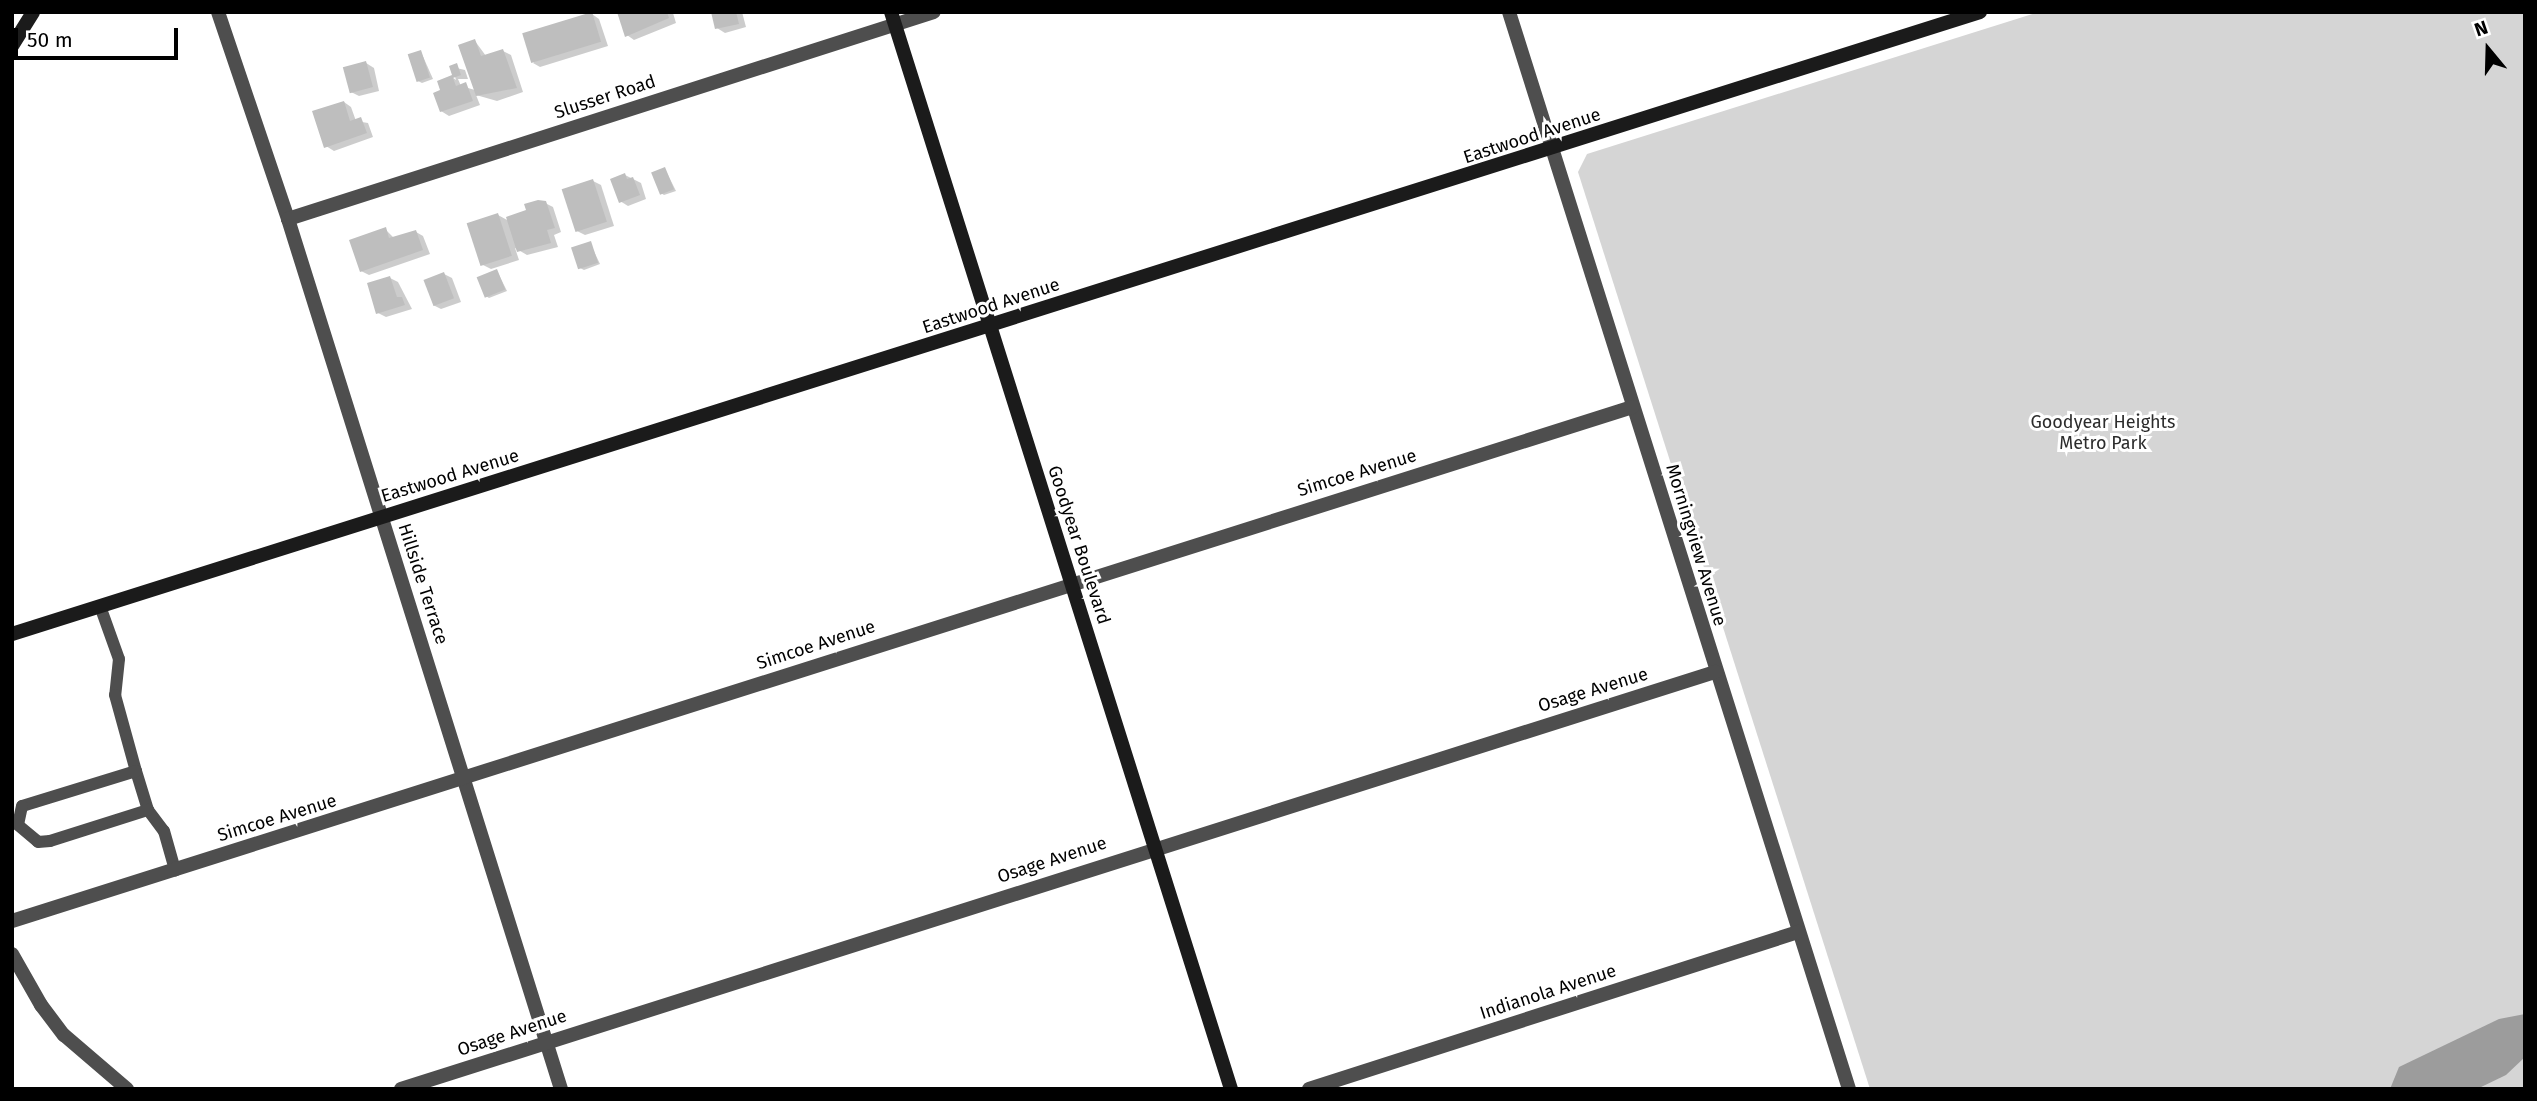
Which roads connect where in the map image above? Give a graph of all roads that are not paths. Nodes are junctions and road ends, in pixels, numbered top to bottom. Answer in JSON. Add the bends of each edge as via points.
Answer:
{"nodes":[{"id":1,"x":33,"y":12,"type":"edge"},
{"id":2,"x":218,"y":12,"type":"edge"},
{"id":3,"x":934,"y":12,"type":"edge"},
{"id":4,"x":1509,"y":12,"type":"edge"},
{"id":5,"x":1980,"y":12,"type":"edge"},
{"id":6,"x":893,"y":19,"type":"edge"},
{"id":7,"x":12,"y":46,"type":"edge"},
{"id":8,"x":1551,"y":150,"type":"junction"},
{"id":9,"x":288,"y":219,"type":"junction"},
{"id":10,"x":989,"y":327,"type":"junction"},
{"id":11,"x":1632,"y":407,"type":"junction"},
{"id":12,"x":382,"y":517,"type":"junction"},
{"id":13,"x":1071,"y":582,"type":"junction"},
{"id":14,"x":100,"y":606,"type":"junction"},
{"id":15,"x":12,"y":634,"type":"edge"},
{"id":16,"x":1715,"y":672,"type":"junction"},
{"id":17,"x":136,"y":771,"type":"junction"},
{"id":18,"x":466,"y":780,"type":"junction"},
{"id":19,"x":148,"y":810,"type":"junction"},
{"id":20,"x":1155,"y":848,"type":"junction"},
{"id":21,"x":175,"y":870,"type":"junction"},
{"id":22,"x":12,"y":921,"type":"edge"},
{"id":23,"x":1798,"y":932,"type":"junction"},
{"id":24,"x":12,"y":954,"type":"edge"},
{"id":25,"x":546,"y":1042,"type":"junction"},
{"id":26,"x":127,"y":1089,"type":"edge"},
{"id":27,"x":401,"y":1089,"type":"edge"},
{"id":28,"x":561,"y":1089,"type":"edge"},
{"id":29,"x":1231,"y":1089,"type":"edge"},
{"id":30,"x":1309,"y":1089,"type":"edge"},
{"id":31,"x":1849,"y":1089,"type":"edge"}],
"edges":[{"from":1,"to":7,"type":"street"},
{"from":2,"to":9,"type":"street","name":"Hillside Terrace"},
{"from":3,"to":6,"type":"street","name":"Slusser Road"},
{"from":4,"to":8,"type":"street","name":"Morningview Avenue"},
{"from":5,"to":8,"type":"street","name":"Eastwood Avenue"},
{"from":6,"to":9,"type":"street","name":"Slusser Road"},
{"from":6,"to":10,"type":"street","name":"Goodyear Boulevard"},
{"from":8,"to":10,"type":"street","name":"Eastwood Avenue"},
{"from":8,"to":11,"type":"street","name":"Morningview Avenue"},
{"from":9,"to":12,"type":"street","name":"Hillside Terrace"},
{"from":10,"to":12,"type":"street","name":"Eastwood Avenue"},
{"from":10,"to":13,"type":"street","name":"Goodyear Boulevard"},
{"from":11,"to":13,"type":"street","name":"Simcoe Avenue"},
{"from":11,"to":16,"type":"street","name":"Morningview Avenue"},
{"from":12,"to":14,"type":"street","name":"Eastwood Avenue"},
{"from":12,"to":18,"type":"street","name":"Hillside Terrace"},
{"from":13,"to":18,"type":"street","name":"Simcoe Avenue"},
{"from":13,"to":20,"type":"street","name":"Goodyear Boulevard"},
{"from":14,"to":15,"type":"street","name":"Eastwood Avenue"},
{"from":14,"to":17,"type":"lane","via":[[118,659],[115,695]]},
{"from":16,"to":20,"type":"street","name":"Osage Avenue"},
{"from":16,"to":23,"type":"street","name":"Morningview Avenue"},
{"from":17,"to":19,"type":"lane"},
{"from":17,"to":19,"type":"lane","via":[[22,806],[18,825],[38,842],[50,841]]},
{"from":18,"to":21,"type":"street","name":"Simcoe Avenue"},
{"from":18,"to":25,"type":"street","name":"Hillside Terrace"},
{"from":19,"to":21,"type":"lane","via":[[164,831]]},
{"from":20,"to":25,"type":"street","name":"Osage Avenue"},
{"from":20,"to":29,"type":"street","name":"Goodyear Boulevard"},
{"from":21,"to":22,"type":"street","name":"Simcoe Avenue"},
{"from":23,"to":30,"type":"street","name":"Indianola Avenue"},
{"from":23,"to":31,"type":"street","name":"Morningview Avenue"},
{"from":24,"to":26,"type":"street","via":[[64,1035]]},
{"from":25,"to":27,"type":"street","name":"Osage Avenue"},
{"from":25,"to":28,"type":"street","name":"Hillside Terrace"}]}
